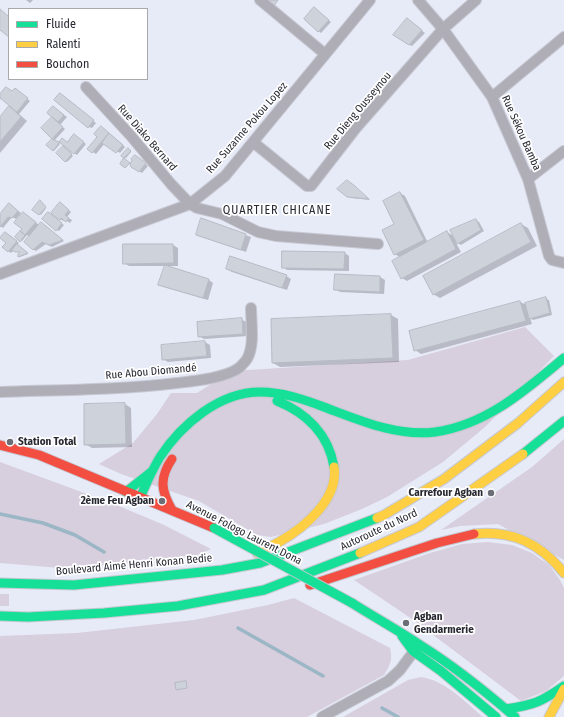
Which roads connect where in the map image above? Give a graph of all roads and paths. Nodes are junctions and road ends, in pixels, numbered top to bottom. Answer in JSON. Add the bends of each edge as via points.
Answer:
{"nodes":[{"id":1,"x":260,"y":0,"type":"edge"},
{"id":2,"x":370,"y":0,"type":"edge"},
{"id":3,"x":418,"y":0,"type":"edge"},
{"id":4,"x":476,"y":0,"type":"edge"},
{"id":5,"x":443,"y":29,"type":"junction"},
{"id":6,"x":564,"y":37,"type":"edge"},
{"id":7,"x":325,"y":54,"type":"junction"},
{"id":8,"x":86,"y":86,"type":"dead end"},
{"id":9,"x":492,"y":97,"type":"junction"},
{"id":10,"x":253,"y":142,"type":"junction"},
{"id":11,"x":564,"y":151,"type":"edge"},
{"id":12,"x":528,"y":179,"type":"junction"},
{"id":13,"x":190,"y":204,"type":"junction"},
{"id":14,"x":378,"y":244,"type":"dead end"},
{"id":15,"x":564,"y":263,"type":"edge"},
{"id":16,"x":0,"y":274,"type":"edge"},
{"id":17,"x":251,"y":308,"type":"dead end"},
{"id":18,"x":564,"y":358,"type":"edge"},
{"id":19,"x":564,"y":382,"type":"edge"},
{"id":20,"x":0,"y":392,"type":"edge"},
{"id":21,"x":251,"y":402,"type":"dead end"},
{"id":22,"x":564,"y":420,"type":"edge"},
{"id":23,"x":0,"y":446,"type":"edge"},
{"id":24,"x":179,"y":450,"type":"dead end"},
{"id":25,"x":153,"y":471,"type":"junction"},
{"id":26,"x":163,"y":475,"type":"junction"},
{"id":27,"x":126,"y":492,"type":"junction"},
{"id":28,"x":140,"y":498,"type":"junction"},
{"id":29,"x":152,"y":502,"type":"junction"},
{"id":30,"x":172,"y":510,"type":"junction"},
{"id":31,"x":222,"y":570,"type":"junction"},
{"id":32,"x":564,"y":574,"type":"edge"},
{"id":33,"x":0,"y":583,"type":"edge"},
{"id":34,"x":303,"y":587,"type":"dead end"},
{"id":35,"x":264,"y":590,"type":"junction"},
{"id":36,"x":288,"y":590,"type":"dead end"},
{"id":37,"x":0,"y":616,"type":"edge"},
{"id":38,"x":416,"y":648,"type":"junction"},
{"id":39,"x":564,"y":688,"type":"edge"},
{"id":40,"x":506,"y":709,"type":"junction"},
{"id":41,"x":322,"y":717,"type":"edge"},
{"id":42,"x":496,"y":717,"type":"edge"},
{"id":43,"x":515,"y":717,"type":"edge"},
{"id":44,"x":548,"y":717,"type":"edge"}],
"edges":[{"from":1,"to":7,"type":"street"},
{"from":2,"to":7,"type":"street","name":"Rue Suzanne Pokou Lopez"},
{"from":3,"to":5,"type":"street","name":"Rue Sékou Bamba"},
{"from":4,"to":5,"type":"street","name":"Rue Dieng Ousseynou"},
{"from":5,"to":9,"type":"street","name":"Rue Sékou Bamba"},
{"from":5,"to":10,"type":"street","name":"Rue Dieng Ousseynou","via":[[356,128],[312,186],[307,186]]},
{"from":6,"to":9,"type":"street"},
{"from":7,"to":10,"type":"street","name":"Rue Suzanne Pokou Lopez"},
{"from":8,"to":13,"type":"street","name":"Rue Diako Bernard"},
{"from":9,"to":12,"type":"street","name":"Rue Sékou Bamba"},
{"from":10,"to":13,"type":"street","name":"Rue Suzanne Pokou Lopez","via":[[225,176]]},
{"from":11,"to":12,"type":"street"},
{"from":12,"to":15,"type":"street","name":"Rue Sékou Bamba","via":[[549,256],[552,260]]},
{"from":13,"to":14,"type":"street","via":[[222,214],[258,232],[276,236]]},
{"from":13,"to":16,"type":"street","name":"Rue Suzanne Pokou Lopez"},
{"from":17,"to":20,"type":"street","name":"Rue Abou Diomandé","via":[[251,346],[247,359],[238,368],[222,375],[153,386]]},
{"from":18,"to":25,"type":"main road","via":[[530,387],[497,410],[468,425],[435,432],[398,431],[280,393],[257,392],[238,395],[221,402],[186,427],[172,440]]},
{"from":19,"to":31,"type":"main road","name":"Autoroute du Nord","via":[[518,423],[444,479],[384,515],[260,563]]},
{"from":21,"to":31,"type":"main road","via":[[278,401],[298,410],[311,421],[330,448],[335,476],[332,491],[305,525],[283,540]]},
{"from":22,"to":35,"type":"main road","name":"Autoroute du Nord","via":[[520,456],[419,527]]},
{"from":23,"to":27,"type":"main road","name":"Avenue Fologo Laurent Dona","via":[[39,455]]},
{"from":24,"to":26,"type":"main road"},
{"from":25,"to":27,"type":"main road"},
{"from":25,"to":28,"type":"main road"},
{"from":26,"to":29,"type":"main road"},
{"from":26,"to":30,"type":"main road","via":[[163,493]]},
{"from":27,"to":28,"type":"main road","name":"Avenue Fologo Laurent Dona"},
{"from":28,"to":29,"type":"main road","name":"Avenue Fologo Laurent Dona"},
{"from":29,"to":30,"type":"main road","name":"Avenue Fologo Laurent Dona"},
{"from":30,"to":38,"type":"main road","name":"Avenue Fologo Laurent Dona","bridge":true,"via":[[214,528],[352,603],[401,634]]},
{"from":31,"to":33,"type":"main road","name":"Boulevard Aimé Henri Konan Bedie","via":[[74,585]]},
{"from":32,"to":34,"type":"main road","via":[[542,551],[515,537],[496,533],[462,536]]},
{"from":35,"to":36,"type":"main road"},
{"from":35,"to":37,"type":"main road","name":"Autoroute du Nord","via":[[178,606],[104,613]]},
{"from":38,"to":40,"type":"main road","name":"Avenue Fologo Laurent Dona","via":[[452,667]]},
{"from":38,"to":41,"type":"street","via":[[400,670],[388,681]]},
{"from":38,"to":42,"type":"main road","name":"Avenue Fologo Laurent Dona"},
{"from":39,"to":40,"type":"main road","via":[[529,706]]},
{"from":39,"to":44,"type":"main road"},
{"from":40,"to":43,"type":"main road","name":"Avenue Fologo Laurent Dona"}]}
